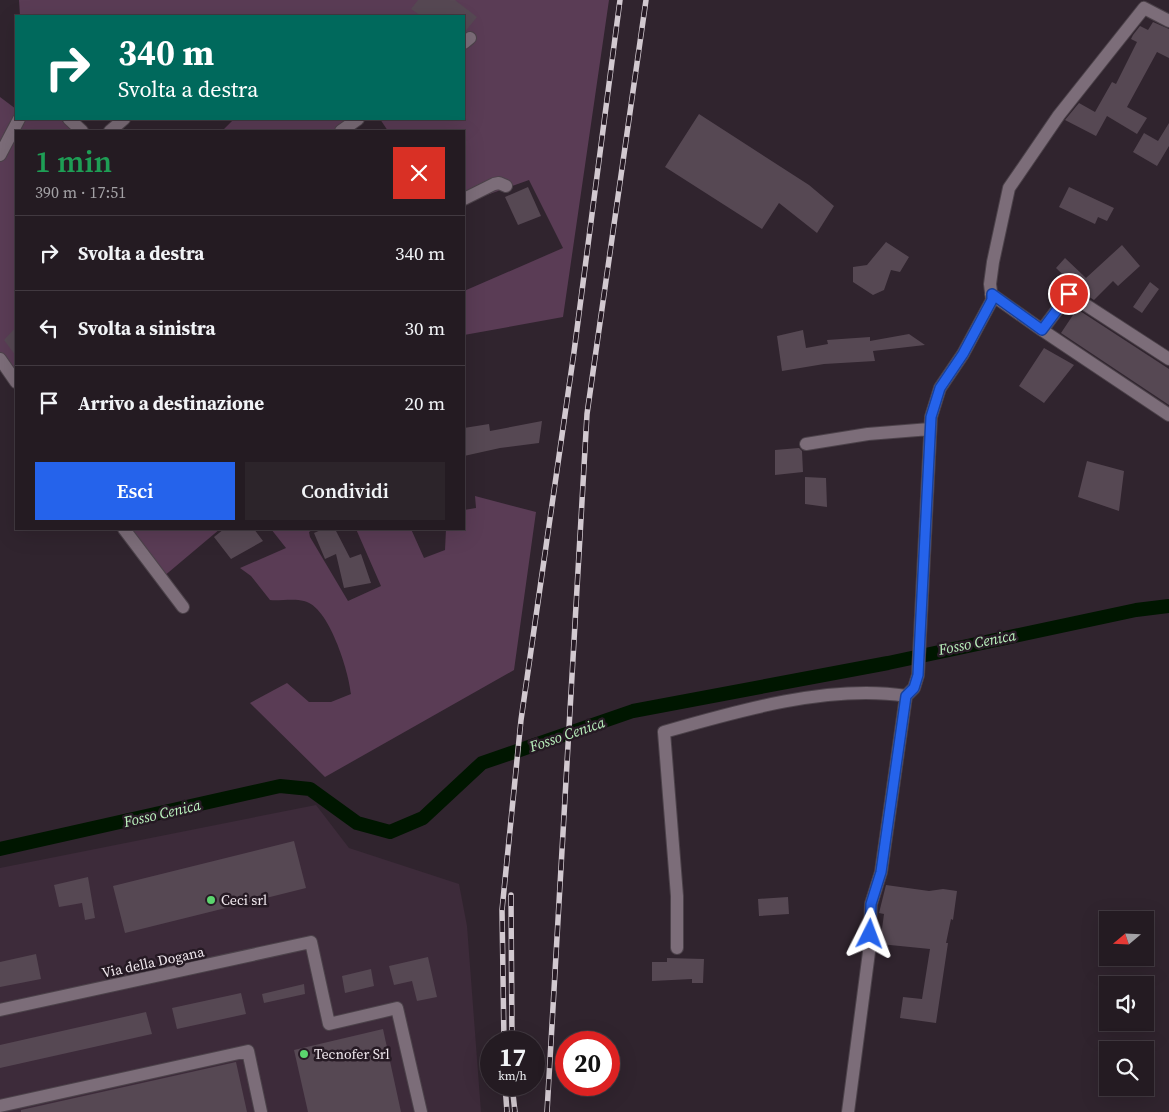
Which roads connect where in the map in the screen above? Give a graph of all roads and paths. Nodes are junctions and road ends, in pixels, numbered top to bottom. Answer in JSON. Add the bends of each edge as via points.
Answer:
{"nodes":[{"id":1,"x":1147,"y":4,"type":"edge"},
{"id":2,"x":1169,"y":21,"type":"edge"},
{"id":3,"x":19,"y":120,"type":"edge"},
{"id":4,"x":70,"y":120,"type":"edge"},
{"id":5,"x":123,"y":120,"type":"edge"},
{"id":6,"x":357,"y":120,"type":"edge"},
{"id":7,"x":81,"y":130,"type":"edge"},
{"id":8,"x":111,"y":130,"type":"edge"},
{"id":9,"x":342,"y":130,"type":"edge"},
{"id":10,"x":0,"y":155,"type":"edge"},
{"id":11,"x":506,"y":186,"type":"dead end"},
{"id":12,"x":465,"y":198,"type":"edge"},
{"id":13,"x":992,"y":294,"type":"junction"},
{"id":14,"x":1042,"y":330,"type":"junction"},
{"id":15,"x":0,"y":359,"type":"edge"},
{"id":16,"x":1169,"y":359,"type":"edge"},
{"id":17,"x":15,"y":381,"type":"edge"},
{"id":18,"x":1169,"y":416,"type":"edge"},
{"id":19,"x":930,"y":429,"type":"junction"},
{"id":20,"x":806,"y":444,"type":"dead end"},
{"id":21,"x":125,"y":530,"type":"edge"},
{"id":22,"x":182,"y":607,"type":"dead end"},
{"id":23,"x":906,"y":696,"type":"junction"},
{"id":24,"x":677,"y":948,"type":"dead end"},
{"id":25,"x":0,"y":1010,"type":"edge"},
{"id":26,"x":0,"y":1106,"type":"edge"},
{"id":27,"x":261,"y":1112,"type":"edge"},
{"id":28,"x":421,"y":1112,"type":"edge"},
{"id":29,"x":848,"y":1112,"type":"edge"}],
"edges":[{"from":1,"to":2,"type":"street"},
{"from":1,"to":13,"type":"street","via":[[1059,115],[1009,188],[993,262]]},
{"from":3,"to":10,"type":"street"},
{"from":4,"to":7,"type":"street"},
{"from":5,"to":8,"type":"street"},
{"from":6,"to":9,"type":"street"},
{"from":11,"to":12,"type":"street","via":[[494,184]]},
{"from":13,"to":14,"type":"street"},
{"from":13,"to":19,"type":"street","via":[[992,300],[963,354],[940,388]]},
{"from":14,"to":16,"type":"street","via":[[1069,294]]},
{"from":14,"to":18,"type":"street"},
{"from":15,"to":17,"type":"street"},
{"from":19,"to":20,"type":"street"},
{"from":19,"to":23,"type":"street","via":[[918,675],[914,688]]},
{"from":21,"to":22,"type":"street"},
{"from":23,"to":24,"type":"street","via":[[878,692],[838,694],[756,708],[664,732],[677,896]]},
{"from":23,"to":29,"type":"street","via":[[881,872],[871,904],[869,952]]},
{"from":25,"to":28,"type":"street","name":"Via della Dogana","via":[[312,942],[329,1024],[397,1008]]},
{"from":26,"to":27,"type":"street","via":[[248,1051]]}]}
